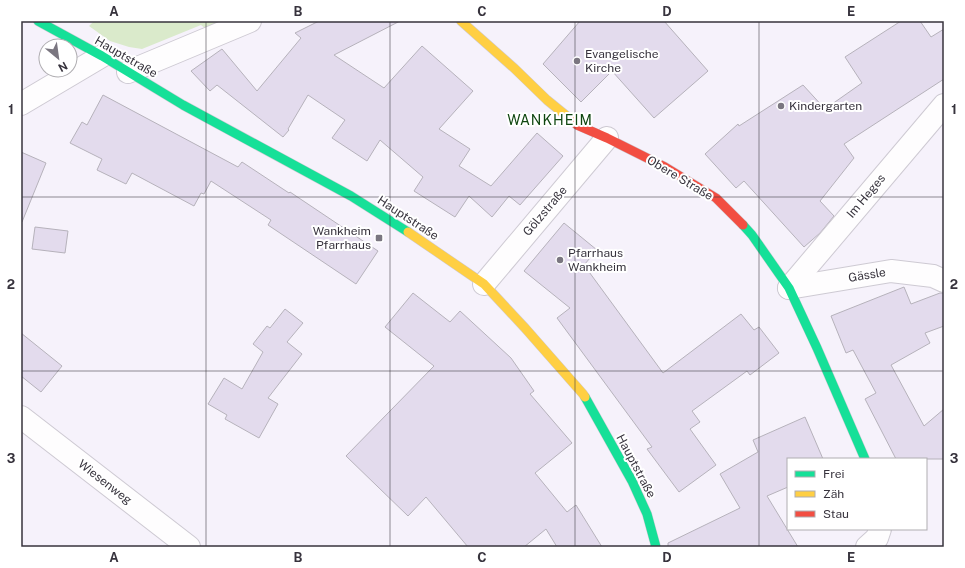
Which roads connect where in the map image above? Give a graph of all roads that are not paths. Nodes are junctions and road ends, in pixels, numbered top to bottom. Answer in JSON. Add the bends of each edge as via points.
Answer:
{"nodes":[{"id":1,"x":38,"y":21,"type":"edge"},
{"id":2,"x":250,"y":21,"type":"edge"},
{"id":3,"x":461,"y":21,"type":"edge"},
{"id":4,"x":102,"y":56,"type":"junction"},
{"id":5,"x":128,"y":72,"type":"junction"},
{"id":6,"x":21,"y":104,"type":"edge"},
{"id":7,"x":944,"y":105,"type":"edge"},
{"id":8,"x":606,"y":138,"type":"junction"},
{"id":9,"x":944,"y":281,"type":"edge"},
{"id":10,"x":484,"y":284,"type":"junction"},
{"id":11,"x":789,"y":288,"type":"junction"},
{"id":12,"x":21,"y":417,"type":"edge"},
{"id":13,"x":865,"y":458,"type":"edge"},
{"id":14,"x":880,"y":530,"type":"edge"},
{"id":15,"x":189,"y":547,"type":"edge"},
{"id":16,"x":656,"y":547,"type":"edge"},
{"id":17,"x":867,"y":547,"type":"edge"}],
"edges":[{"from":1,"to":4,"type":"street","name":"Hauptstraße"},
{"from":2,"to":5,"type":"street"},
{"from":3,"to":8,"type":"street","name":"Obere Straße","via":[[547,100],[578,125]]},
{"from":4,"to":5,"type":"street","name":"Hauptstraße"},
{"from":4,"to":6,"type":"street"},
{"from":5,"to":10,"type":"street","name":"Hauptstraße","via":[[351,196]]},
{"from":7,"to":11,"type":"street","name":"Im Heges"},
{"from":8,"to":10,"type":"street","name":"Gölzstraße"},
{"from":8,"to":11,"type":"street","name":"Obere Straße","via":[[665,167],[716,198],[752,235]]},
{"from":9,"to":11,"type":"street","name":"Gässle","via":[[933,276],[892,272]]},
{"from":10,"to":16,"type":"street","name":"Hauptstraße","via":[[583,394],[632,481],[647,514]]},
{"from":11,"to":13,"type":"street","name":"Obere Straße"},
{"from":12,"to":15,"type":"street","name":"Wiesenweg"},
{"from":14,"to":17,"type":"street","via":[[877,538]]}]}
